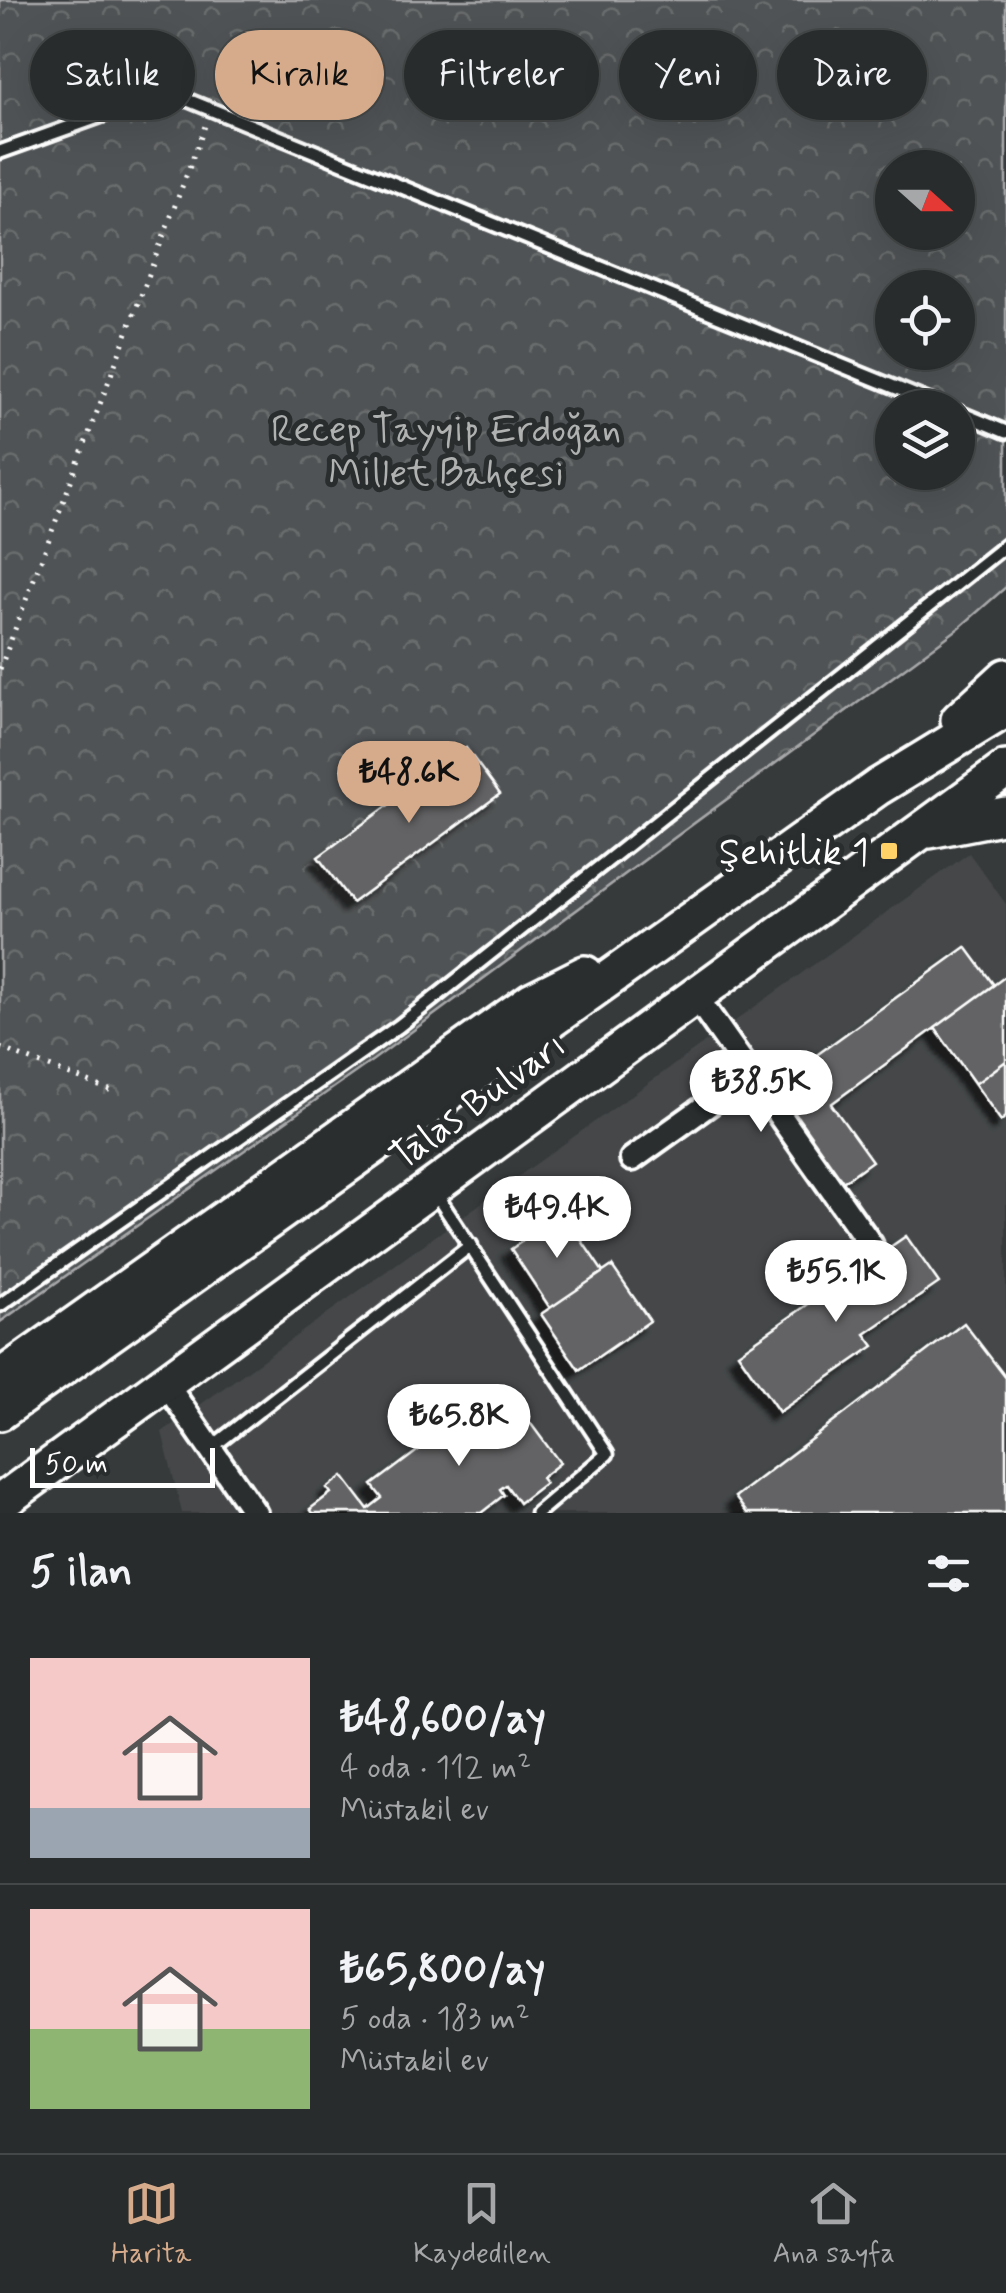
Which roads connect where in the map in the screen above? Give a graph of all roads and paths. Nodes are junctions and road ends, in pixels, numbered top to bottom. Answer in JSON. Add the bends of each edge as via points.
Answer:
{"nodes":[{"id":1,"x":205,"y":126,"type":"dead end"},
{"id":2,"x":0,"y":152,"type":"edge"},
{"id":3,"x":902,"y":390,"type":"edge"},
{"id":4,"x":975,"y":419,"type":"edge"},
{"id":5,"x":1006,"y":432,"type":"edge"},
{"id":6,"x":1006,"y":546,"type":"edge"},
{"id":7,"x":0,"y":669,"type":"edge"},
{"id":8,"x":1006,"y":676,"type":"edge"},
{"id":9,"x":1006,"y":709,"type":"edge"},
{"id":10,"x":1006,"y":769,"type":"edge"},
{"id":11,"x":896,"y":777,"type":"junction"},
{"id":12,"x":1006,"y":815,"type":"edge"},
{"id":13,"x":914,"y":833,"type":"junction"},
{"id":14,"x":693,"y":919,"type":"junction"},
{"id":15,"x":694,"y":994,"type":"junction"},
{"id":16,"x":0,"y":1048,"type":"edge"},
{"id":17,"x":751,"y":1074,"type":"junction"},
{"id":18,"x":112,"y":1091,"type":"dead end"},
{"id":19,"x":632,"y":1159,"type":"dead end"},
{"id":20,"x":431,"y":1186,"type":"junction"},
{"id":21,"x":471,"y":1245,"type":"junction"},
{"id":22,"x":871,"y":1245,"type":"dead end"},
{"id":23,"x":0,"y":1305,"type":"edge"},
{"id":24,"x":0,"y":1378,"type":"edge"},
{"id":25,"x":164,"y":1380,"type":"junction"},
{"id":26,"x":0,"y":1412,"type":"edge"},
{"id":27,"x":211,"y":1448,"type":"junction"},
{"id":28,"x":0,"y":1503,"type":"edge"},
{"id":29,"x":255,"y":1513,"type":"edge"},
{"id":30,"x":537,"y":1513,"type":"edge"}],
"edges":[{"from":1,"to":7,"type":"path"},
{"from":2,"to":3,"type":"lane","via":[[168,92]]},
{"from":4,"to":5,"type":"lane"},
{"from":6,"to":23,"type":"lane","via":[[399,1026]]},
{"from":8,"to":11,"type":"main road"},
{"from":9,"to":11,"type":"main road","name":"Talas Bulvarı"},
{"from":10,"to":13,"type":"main road","name":"Talas Bulvarı"},
{"from":11,"to":14,"type":"main road","name":"Talas Bulvarı"},
{"from":12,"to":13,"type":"main road"},
{"from":13,"to":15,"type":"main road","name":"Talas Bulvarı"},
{"from":14,"to":24,"type":"main road","via":[[531,1001]]},
{"from":14,"to":26,"type":"main road","name":"Talas Bulvarı"},
{"from":15,"to":17,"type":"street"},
{"from":15,"to":20,"type":"main road","name":"Talas Bulvarı"},
{"from":16,"to":18,"type":"path"},
{"from":17,"to":19,"type":"street"},
{"from":17,"to":22,"type":"street"},
{"from":20,"to":21,"type":"lane"},
{"from":20,"to":25,"type":"main road","name":"Talas Bulvarı"},
{"from":21,"to":27,"type":"lane"},
{"from":21,"to":30,"type":"lane","via":[[607,1454]]},
{"from":25,"to":27,"type":"street"},
{"from":25,"to":28,"type":"main road","name":"Talas Bulvarı"},
{"from":27,"to":29,"type":"street"}]}
